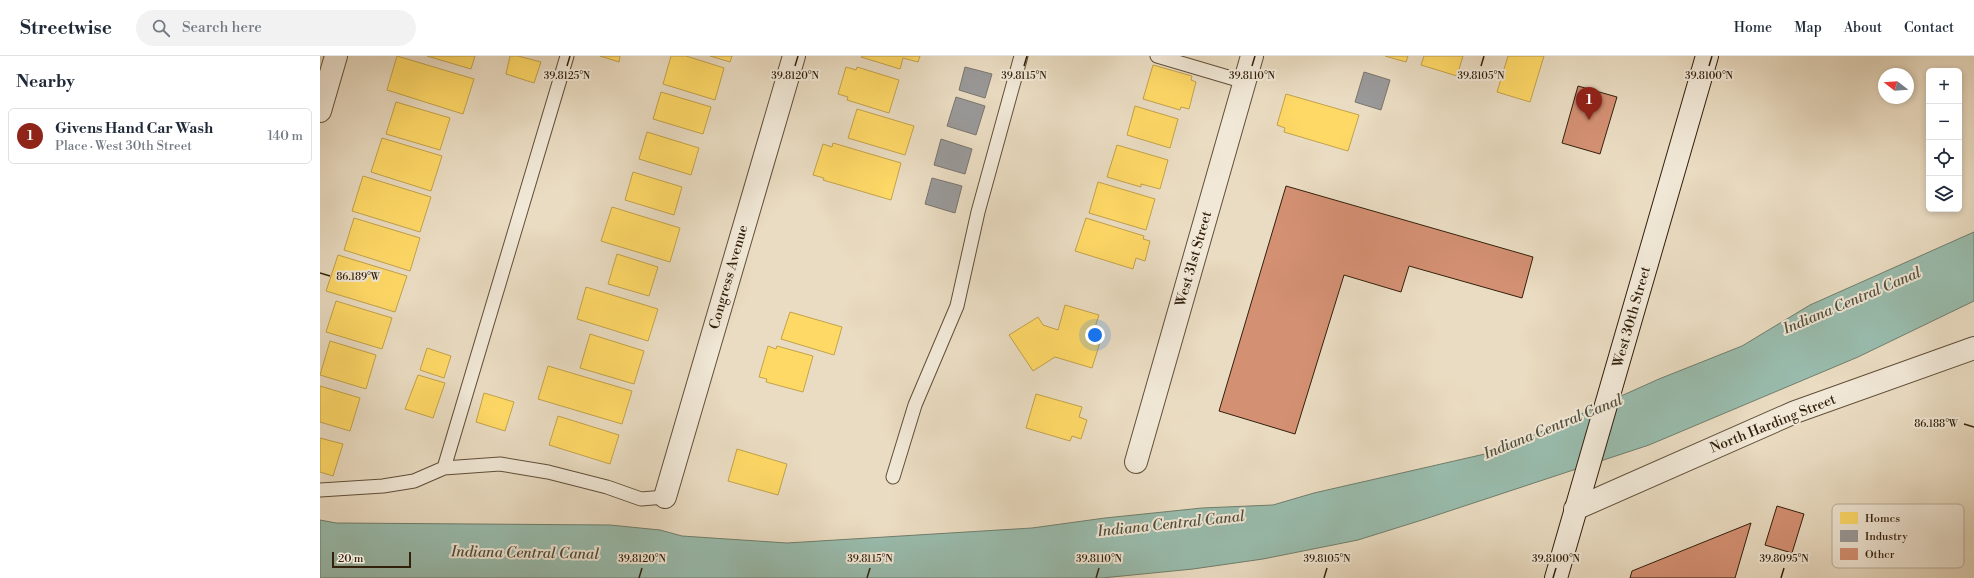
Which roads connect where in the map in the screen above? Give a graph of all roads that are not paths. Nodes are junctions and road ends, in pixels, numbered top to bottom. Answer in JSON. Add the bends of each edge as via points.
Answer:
{"nodes":[{"id":1,"x":336,"y":56,"type":"edge"},
{"id":2,"x":567,"y":56,"type":"edge"},
{"id":3,"x":794,"y":56,"type":"edge"},
{"id":4,"x":1021,"y":56,"type":"edge"},
{"id":5,"x":1157,"y":56,"type":"edge"},
{"id":6,"x":1252,"y":56,"type":"edge"},
{"id":7,"x":1707,"y":56,"type":"edge"},
{"id":8,"x":1245,"y":82,"type":"junction"},
{"id":9,"x":320,"y":112,"type":"edge"},
{"id":10,"x":1974,"y":348,"type":"edge"},
{"id":11,"x":1136,"y":462,"type":"dead end"},
{"id":12,"x":444,"y":468,"type":"junction"},
{"id":13,"x":893,"y":477,"type":"dead end"},
{"id":14,"x":320,"y":490,"type":"edge"},
{"id":15,"x":665,"y":497,"type":"joint"},
{"id":16,"x":1578,"y":499,"type":"junction"},
{"id":17,"x":1556,"y":578,"type":"edge"}],
"edges":[{"from":1,"to":9,"type":"street"},
{"from":2,"to":12,"type":"lane"},
{"from":3,"to":15,"type":"street","name":"Congress Avenue"},
{"from":4,"to":13,"type":"lane","via":[[978,212],[957,306],[915,405]]},
{"from":5,"to":8,"type":"lane"},
{"from":6,"to":8,"type":"street","name":"West 31st Street"},
{"from":7,"to":16,"type":"street","name":"West 30th Street"},
{"from":8,"to":11,"type":"street","name":"West 31st Street"},
{"from":10,"to":16,"type":"street","name":"North Harding Street","via":[[1795,412]]},
{"from":12,"to":14,"type":"lane","via":[[414,480],[383,486]]},
{"from":12,"to":15,"type":"lane","via":[[500,464],[548,472],[607,487],[641,499]]},
{"from":16,"to":17,"type":"street","name":"West 30th Street"}]}
